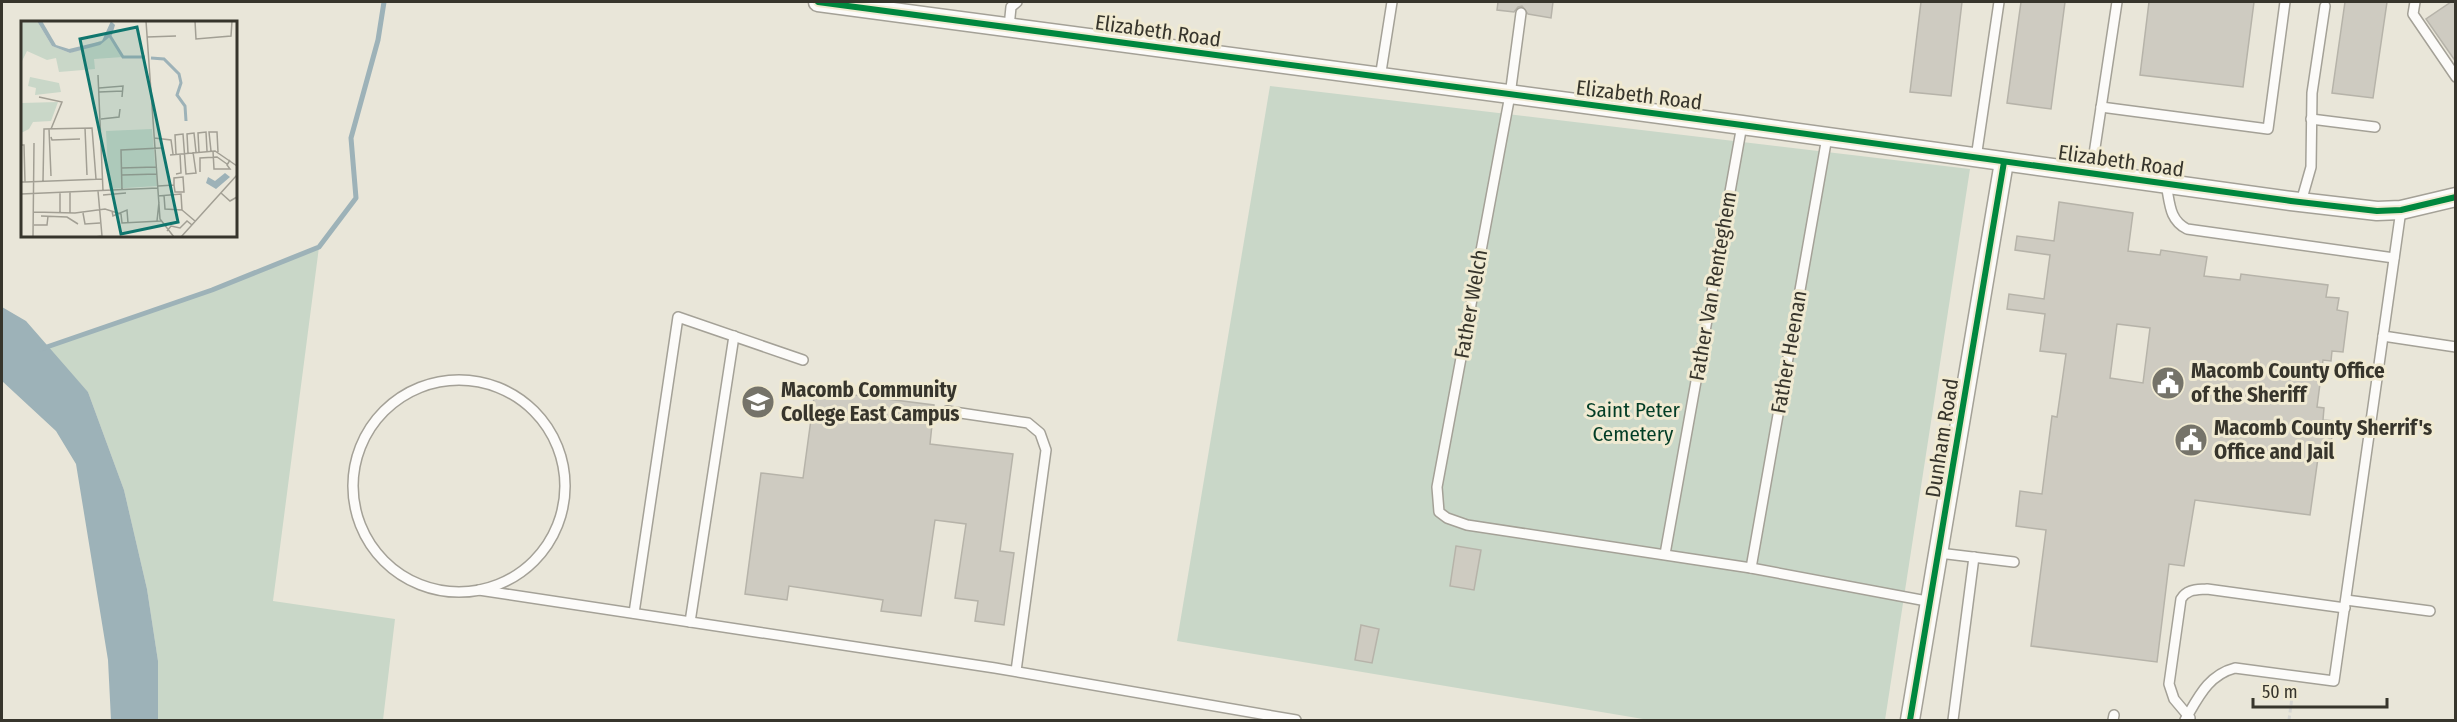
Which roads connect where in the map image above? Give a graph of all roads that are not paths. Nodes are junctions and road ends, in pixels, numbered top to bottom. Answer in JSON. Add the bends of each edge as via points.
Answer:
{"nodes":[{"id":1,"x":818,"y":2,"type":"edge"},
{"id":2,"x":1392,"y":2,"type":"edge"},
{"id":3,"x":1999,"y":2,"type":"edge"},
{"id":4,"x":2117,"y":2,"type":"edge"},
{"id":5,"x":2285,"y":2,"type":"edge"},
{"id":6,"x":2415,"y":2,"type":"edge"},
{"id":7,"x":1013,"y":3,"type":"edge"},
{"id":8,"x":2325,"y":6,"type":"dead end"},
{"id":9,"x":1521,"y":13,"type":"dead end"},
{"id":10,"x":1009,"y":27,"type":"junction"},
{"id":11,"x":1380,"y":78,"type":"junction"},
{"id":12,"x":2456,"y":78,"type":"edge"},
{"id":13,"x":1510,"y":95,"type":"junction"},
{"id":14,"x":2101,"y":107,"type":"junction"},
{"id":15,"x":2311,"y":119,"type":"junction"},
{"id":16,"x":1742,"y":125,"type":"junction"},
{"id":17,"x":2375,"y":127,"type":"dead end"},
{"id":18,"x":1827,"y":137,"type":"junction"},
{"id":19,"x":1976,"y":158,"type":"junction"},
{"id":20,"x":2004,"y":162,"type":"junction"},
{"id":21,"x":2091,"y":174,"type":"junction"},
{"id":22,"x":2166,"y":184,"type":"junction"},
{"id":23,"x":2456,"y":197,"type":"edge"},
{"id":24,"x":2301,"y":202,"type":"junction"},
{"id":25,"x":2401,"y":210,"type":"junction"},
{"id":26,"x":2394,"y":258,"type":"junction"},
{"id":27,"x":734,"y":336,"type":"junction"},
{"id":28,"x":2383,"y":336,"type":"junction"},
{"id":29,"x":2456,"y":346,"type":"edge"},
{"id":30,"x":803,"y":360,"type":"dead end"},
{"id":31,"x":947,"y":411,"type":"dead end"},
{"id":32,"x":1940,"y":553,"type":"junction"},
{"id":33,"x":1665,"y":554,"type":"junction"},
{"id":34,"x":1974,"y":557,"type":"junction"},
{"id":35,"x":2014,"y":562,"type":"dead end"},
{"id":36,"x":1751,"y":568,"type":"junction"},
{"id":37,"x":479,"y":590,"type":"junction"},
{"id":38,"x":1932,"y":602,"type":"junction"},
{"id":39,"x":2346,"y":604,"type":"junction"},
{"id":40,"x":2430,"y":611,"type":"dead end"},
{"id":41,"x":634,"y":613,"type":"junction"},
{"id":42,"x":690,"y":622,"type":"junction"},
{"id":43,"x":1016,"y":671,"type":"junction"},
{"id":44,"x":2188,"y":719,"type":"edge"},
{"id":45,"x":1296,"y":720,"type":"edge"},
{"id":46,"x":1910,"y":720,"type":"edge"},
{"id":47,"x":1953,"y":720,"type":"edge"}],
"edges":[{"from":1,"to":10,"type":"street","name":"Elizabeth Road"},
{"from":2,"to":11,"type":"lane"},
{"from":3,"to":19,"type":"lane"},
{"from":4,"to":14,"type":"lane"},
{"from":5,"to":14,"type":"lane","via":[[2268,129]]},
{"from":6,"to":12,"type":"lane","via":[[2413,14]]},
{"from":7,"to":10,"type":"lane"},
{"from":8,"to":15,"type":"lane"},
{"from":9,"to":13,"type":"lane","name":"Father Welch"},
{"from":10,"to":11,"type":"street","name":"Elizabeth Road"},
{"from":11,"to":13,"type":"street","name":"Elizabeth Road"},
{"from":13,"to":16,"type":"street","name":"Elizabeth Road"},
{"from":13,"to":33,"type":"lane","name":"Father Welch","via":[[1437,487],[1438,512],[1467,525]]},
{"from":14,"to":21,"type":"lane"},
{"from":15,"to":17,"type":"lane"},
{"from":15,"to":24,"type":"lane","via":[[2311,167]]},
{"from":16,"to":18,"type":"street","name":"Elizabeth Road"},
{"from":16,"to":33,"type":"lane","name":"Father Van Renteghem"},
{"from":18,"to":19,"type":"street","name":"Elizabeth Road"},
{"from":18,"to":36,"type":"lane","name":"Father Heenan"},
{"from":19,"to":20,"type":"street","name":"Elizabeth Road"},
{"from":20,"to":21,"type":"street","name":"Elizabeth Road"},
{"from":20,"to":32,"type":"street","name":"Dunham Road"},
{"from":21,"to":22,"type":"street","name":"Elizabeth Road"},
{"from":22,"to":24,"type":"street","name":"Elizabeth Road"},
{"from":22,"to":26,"type":"lane","via":[[2172,216],[2187,230]]},
{"from":23,"to":25,"type":"street","name":"Elizabeth Road"},
{"from":24,"to":25,"type":"street","name":"Elizabeth Road"},
{"from":25,"to":26,"type":"lane"},
{"from":26,"to":28,"type":"lane"},
{"from":27,"to":30,"type":"lane"},
{"from":27,"to":41,"type":"lane","via":[[678,317]]},
{"from":27,"to":42,"type":"lane"},
{"from":28,"to":29,"type":"lane"},
{"from":28,"to":39,"type":"lane"},
{"from":31,"to":43,"type":"lane","via":[[1028,423],[1040,433],[1046,450]]},
{"from":32,"to":34,"type":"lane"},
{"from":32,"to":38,"type":"street","name":"Dunham Road"},
{"from":33,"to":36,"type":"lane"},
{"from":34,"to":35,"type":"lane"},
{"from":34,"to":47,"type":"lane"},
{"from":36,"to":38,"type":"lane"},
{"from":37,"to":37,"type":"lane","via":[[456,593],[420,586],[390,567],[367,539],[355,505],[354,469],[365,437],[385,410],[413,390],[446,380],[480,381],[512,393],[538,414],[556,443],[565,476],[562,512],[548,545],[523,572]]},
{"from":37,"to":41,"type":"lane"},
{"from":38,"to":46,"type":"street","name":"Dunham Road"},
{"from":39,"to":40,"type":"lane"},
{"from":39,"to":44,"type":"lane","via":[[2334,681],[2235,668],[2222,671],[2210,681]]},
{"from":39,"to":44,"type":"lane","via":[[2207,589],[2184,594],[2169,684]]},
{"from":41,"to":42,"type":"lane"},
{"from":42,"to":43,"type":"lane"},
{"from":43,"to":45,"type":"lane"}]}
